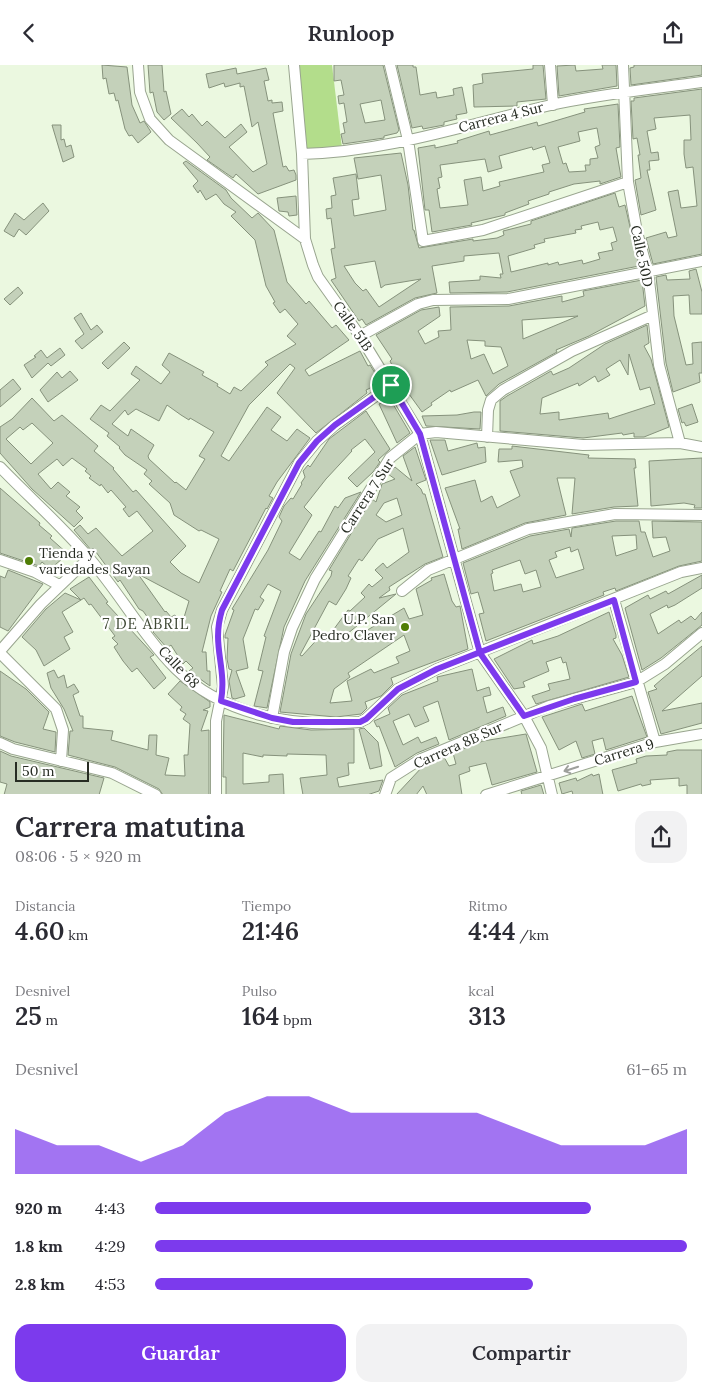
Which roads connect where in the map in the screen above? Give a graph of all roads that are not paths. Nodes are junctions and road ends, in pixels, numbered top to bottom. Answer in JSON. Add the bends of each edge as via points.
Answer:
{"nodes":[{"id":1,"x":138,"y":65,"type":"edge"},
{"id":2,"x":294,"y":65,"type":"edge"},
{"id":3,"x":390,"y":65,"type":"edge"},
{"id":4,"x":550,"y":65,"type":"edge"},
{"id":5,"x":624,"y":65,"type":"edge"},
{"id":6,"x":702,"y":83,"type":"edge"},
{"id":7,"x":626,"y":92,"type":"junction"},
{"id":8,"x":553,"y":105,"type":"junction"},
{"id":9,"x":408,"y":140,"type":"junction"},
{"id":10,"x":302,"y":154,"type":"junction"},
{"id":11,"x":628,"y":181,"type":"junction"},
{"id":12,"x":305,"y":239,"type":"junction"},
{"id":13,"x":702,"y":261,"type":"edge"},
{"id":14,"x":648,"y":272,"type":"junction"},
{"id":15,"x":653,"y":315,"type":"junction"},
{"id":16,"x":360,"y":336,"type":"junction"},
{"id":17,"x":391,"y":385,"type":"junction"},
{"id":18,"x":420,"y":434,"type":"junction"},
{"id":19,"x":487,"y":437,"type":"junction"},
{"id":20,"x":680,"y":443,"type":"junction"},
{"id":21,"x":702,"y":447,"type":"edge"},
{"id":22,"x":0,"y":467,"type":"edge"},
{"id":23,"x":702,"y":515,"type":"edge"},
{"id":24,"x":89,"y":557,"type":"junction"},
{"id":25,"x":452,"y":559,"type":"junction"},
{"id":26,"x":0,"y":560,"type":"edge"},
{"id":27,"x":702,"y":568,"type":"edge"},
{"id":28,"x":59,"y":585,"type":"junction"},
{"id":29,"x":402,"y":591,"type":"dead end"},
{"id":30,"x":614,"y":600,"type":"junction"},
{"id":31,"x":702,"y":633,"type":"edge"},
{"id":32,"x":0,"y":652,"type":"edge"},
{"id":33,"x":480,"y":653,"type":"junction"},
{"id":34,"x":636,"y":682,"type":"junction"},
{"id":35,"x":221,"y":701,"type":"junction"},
{"id":36,"x":524,"y":716,"type":"junction"},
{"id":37,"x":272,"y":718,"type":"junction"},
{"id":38,"x":702,"y":734,"type":"edge"},
{"id":39,"x":655,"y":742,"type":"junction"},
{"id":40,"x":0,"y":743,"type":"edge"},
{"id":41,"x":61,"y":761,"type":"junction"},
{"id":42,"x":548,"y":776,"type":"junction"},
{"id":43,"x":154,"y":794,"type":"edge"},
{"id":44,"x":216,"y":794,"type":"edge"},
{"id":45,"x":386,"y":794,"type":"edge"},
{"id":46,"x":489,"y":794,"type":"edge"},
{"id":47,"x":552,"y":794,"type":"edge"}],
"edges":[{"from":1,"to":12,"type":"street","via":[[140,92],[150,119],[169,140]]},
{"from":2,"to":10,"type":"street","name":"Calle 51B"},
{"from":3,"to":9,"type":"street"},
{"from":4,"to":8,"type":"street"},
{"from":5,"to":7,"type":"street","name":"Calle 50D"},
{"from":6,"to":7,"type":"street","name":"Carrera 4 Sur"},
{"from":7,"to":8,"type":"street","name":"Carrera 4 Sur"},
{"from":7,"to":11,"type":"street","name":"Calle 50D"},
{"from":8,"to":9,"type":"street","name":"Carrera 4 Sur"},
{"from":9,"to":10,"type":"street","name":"Carrera 4 Sur","via":[[357,150]]},
{"from":9,"to":11,"type":"street","via":[[423,241],[483,230]]},
{"from":10,"to":12,"type":"street","name":"Calle 51B"},
{"from":11,"to":14,"type":"street","name":"Calle 50D"},
{"from":12,"to":16,"type":"street","name":"Calle 51B","via":[[318,277]]},
{"from":13,"to":14,"type":"street"},
{"from":14,"to":15,"type":"street","name":"Calle 50D"},
{"from":14,"to":16,"type":"street","via":[[508,299],[433,300]]},
{"from":15,"to":19,"type":"street","via":[[572,351],[491,400]]},
{"from":15,"to":20,"type":"street","name":"Calle 50D","via":[[658,365]]},
{"from":16,"to":17,"type":"street","name":"Calle 51B"},
{"from":17,"to":18,"type":"street","name":"Calle 51B"},
{"from":17,"to":35,"type":"street","via":[[354,409],[317,441],[293,472],[222,610],[217,627],[223,679]]},
{"from":18,"to":19,"type":"street","via":[[436,432]]},
{"from":18,"to":25,"type":"street","name":"Calle 51B"},
{"from":18,"to":37,"type":"street","name":"Carrera 7 Sur","via":[[401,447],[383,468],[314,579],[284,652]]},
{"from":19,"to":20,"type":"street","via":[[583,445]]},
{"from":20,"to":21,"type":"street"},
{"from":22,"to":24,"type":"street","name":"Calle 68"},
{"from":23,"to":25,"type":"street","via":[[615,513],[528,529]]},
{"from":24,"to":28,"type":"street"},
{"from":24,"to":35,"type":"street","name":"Calle 68","via":[[177,670],[201,690]]},
{"from":25,"to":29,"type":"street","via":[[428,571]]},
{"from":25,"to":33,"type":"street","name":"Calle 51B"},
{"from":26,"to":28,"type":"street","via":[[35,572]]},
{"from":27,"to":30,"type":"street","name":"Calle 68","via":[[681,572]]},
{"from":28,"to":32,"type":"street"},
{"from":30,"to":33,"type":"street","name":"Calle 68"},
{"from":30,"to":34,"type":"street"},
{"from":31,"to":34,"type":"street","name":"Carrera 8B Sur","via":[[665,664]]},
{"from":32,"to":41,"type":"street","via":[[58,713],[63,731]]},
{"from":33,"to":36,"type":"street","name":"Calle 51B"},
{"from":33,"to":37,"type":"street","name":"Calle 68","via":[[437,669],[398,689],[360,722],[306,723]]},
{"from":34,"to":36,"type":"street","name":"Carrera 8B Sur"},
{"from":34,"to":39,"type":"street"},
{"from":35,"to":37,"type":"street","name":"Calle 68"},
{"from":35,"to":44,"type":"street","via":[[216,721]]},
{"from":36,"to":42,"type":"street","name":"Calle 51B","via":[[541,748]]},
{"from":36,"to":45,"type":"street","name":"Carrera 8B Sur","via":[[421,759],[391,778]]},
{"from":38,"to":39,"type":"street","name":"Carrera 9"},
{"from":39,"to":42,"type":"street","name":"Carrera 9","one_way":true},
{"from":40,"to":41,"type":"street"},
{"from":41,"to":43,"type":"street","via":[[112,773]]},
{"from":42,"to":46,"type":"street","name":"Carrera 9"},
{"from":42,"to":47,"type":"street","name":"Calle 51B"}]}
